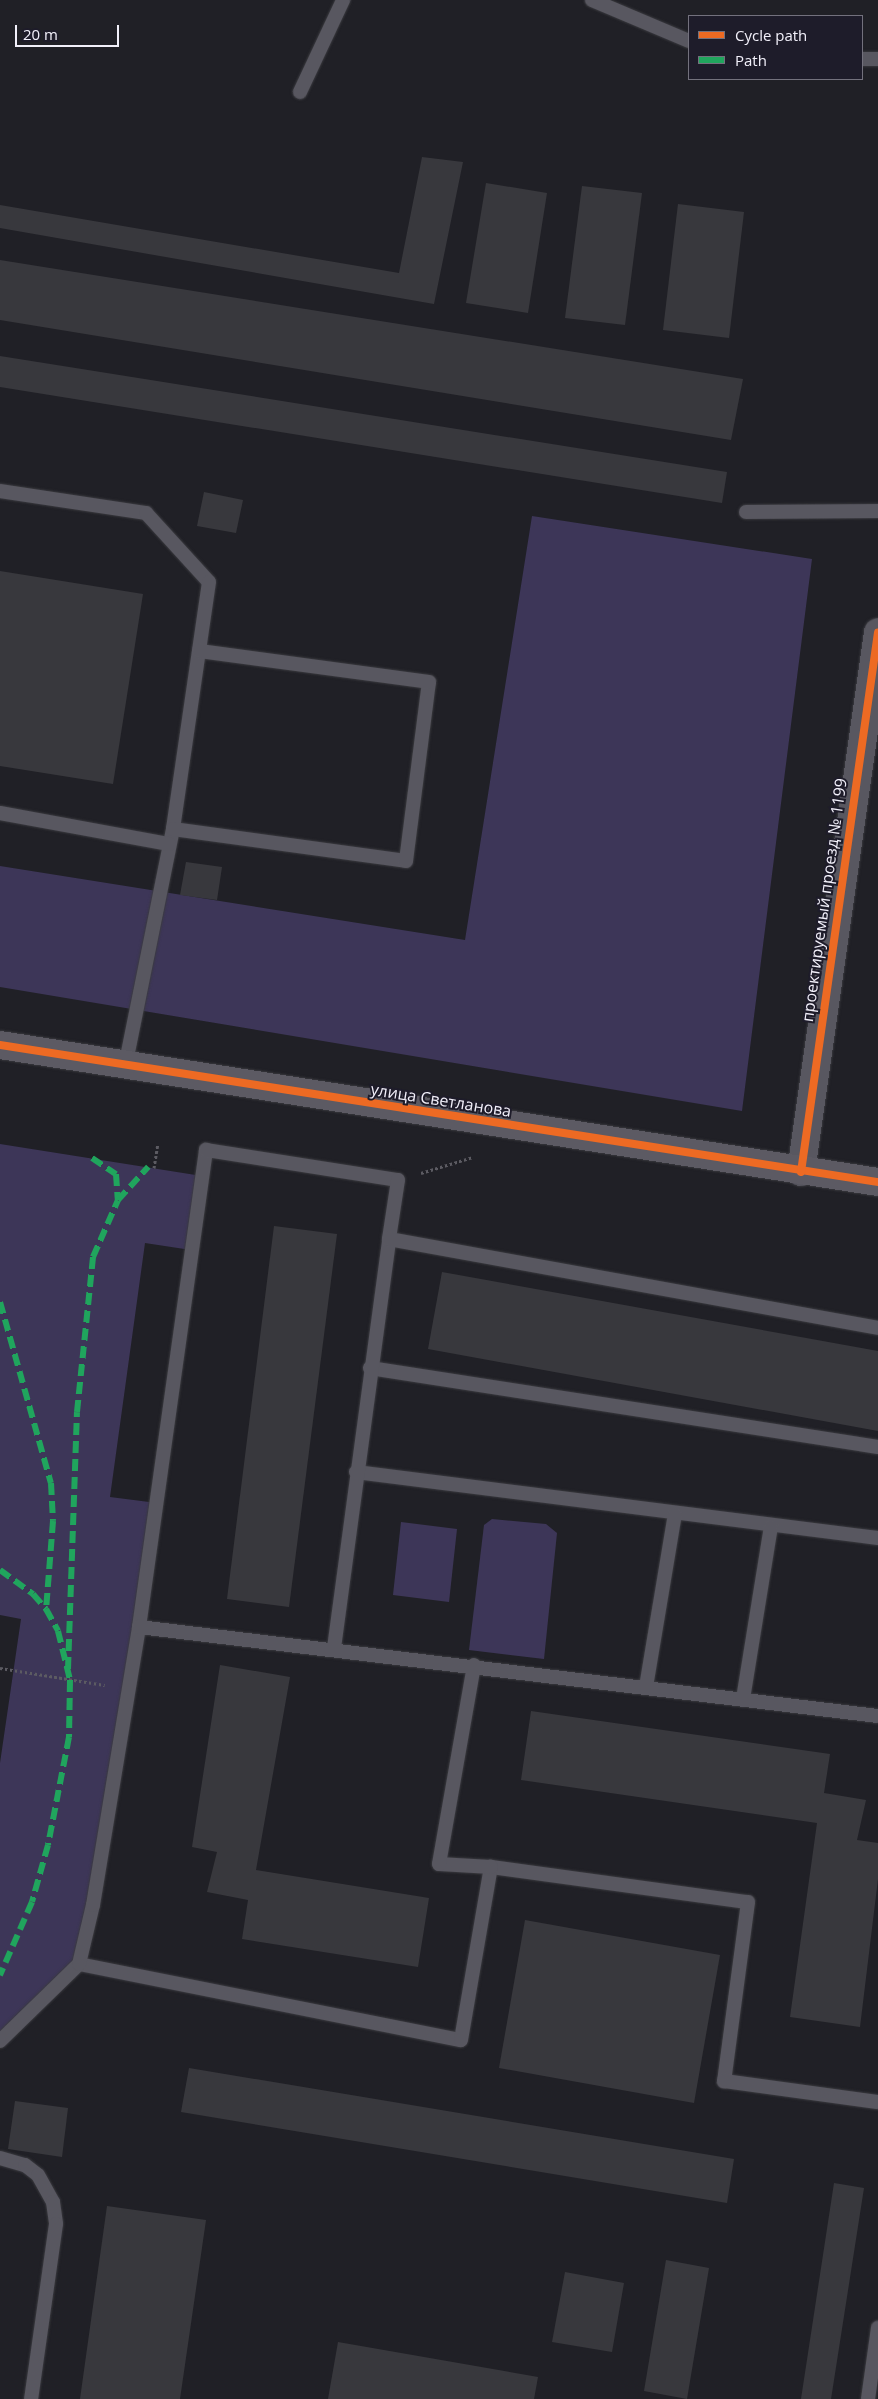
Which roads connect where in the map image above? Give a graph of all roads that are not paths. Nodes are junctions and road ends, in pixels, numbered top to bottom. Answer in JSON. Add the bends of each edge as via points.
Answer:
{"nodes":[{"id":1,"x":343,"y":0,"type":"edge"},
{"id":2,"x":592,"y":0,"type":"edge"},
{"id":3,"x":688,"y":41,"type":"edge"},
{"id":4,"x":863,"y":58,"type":"edge"},
{"id":5,"x":878,"y":60,"type":"edge"},
{"id":6,"x":300,"y":92,"type":"dead end"},
{"id":7,"x":0,"y":491,"type":"edge"},
{"id":8,"x":878,"y":510,"type":"edge"},
{"id":9,"x":746,"y":512,"type":"dead end"},
{"id":10,"x":878,"y":632,"type":"edge"},
{"id":11,"x":199,"y":651,"type":"junction"},
{"id":12,"x":0,"y":812,"type":"edge"},
{"id":13,"x":172,"y":829,"type":"junction"},
{"id":14,"x":170,"y":844,"type":"junction"},
{"id":15,"x":0,"y":1045,"type":"edge"},
{"id":16,"x":126,"y":1067,"type":"junction"},
{"id":17,"x":801,"y":1172,"type":"junction"},
{"id":18,"x":878,"y":1182,"type":"edge"},
{"id":19,"x":389,"y":1239,"type":"junction"},
{"id":20,"x":878,"y":1328,"type":"edge"},
{"id":21,"x":370,"y":1368,"type":"junction"},
{"id":22,"x":878,"y":1447,"type":"edge"},
{"id":23,"x":356,"y":1472,"type":"junction"},
{"id":24,"x":675,"y":1514,"type":"junction"},
{"id":25,"x":771,"y":1527,"type":"junction"},
{"id":26,"x":878,"y":1538,"type":"edge"},
{"id":27,"x":139,"y":1627,"type":"junction"},
{"id":28,"x":334,"y":1648,"type":"junction"},
{"id":29,"x":474,"y":1665,"type":"junction"},
{"id":30,"x":646,"y":1687,"type":"junction"},
{"id":31,"x":743,"y":1699,"type":"junction"},
{"id":32,"x":878,"y":1716,"type":"edge"},
{"id":33,"x":491,"y":1866,"type":"junction"},
{"id":34,"x":78,"y":1964,"type":"junction"},
{"id":35,"x":0,"y":2041,"type":"edge"},
{"id":36,"x":878,"y":2102,"type":"edge"},
{"id":37,"x":0,"y":2158,"type":"edge"},
{"id":38,"x":878,"y":2328,"type":"edge"},
{"id":39,"x":32,"y":2399,"type":"edge"},
{"id":40,"x":868,"y":2399,"type":"edge"}],
"edges":[{"from":1,"to":6,"type":"lane"},
{"from":2,"to":3,"type":"lane"},
{"from":4,"to":5,"type":"lane"},
{"from":7,"to":11,"type":"lane","via":[[146,513],[209,582]]},
{"from":8,"to":9,"type":"lane"},
{"from":10,"to":17,"type":"street","name":"проектируемый проезд № 1199"},
{"from":11,"to":13,"type":"lane"},
{"from":11,"to":13,"type":"lane","via":[[429,682],[406,861]]},
{"from":12,"to":14,"type":"lane"},
{"from":13,"to":14,"type":"lane"},
{"from":14,"to":16,"type":"lane"},
{"from":15,"to":16,"type":"street","name":"улица Светланова"},
{"from":16,"to":17,"type":"street","name":"улица Светланова"},
{"from":17,"to":18,"type":"street","name":"улица Светланова"},
{"from":19,"to":20,"type":"lane"},
{"from":19,"to":21,"type":"lane"},
{"from":19,"to":27,"type":"lane","via":[[398,1180],[206,1150]]},
{"from":21,"to":22,"type":"lane"},
{"from":21,"to":23,"type":"lane"},
{"from":23,"to":24,"type":"lane"},
{"from":23,"to":28,"type":"lane"},
{"from":24,"to":25,"type":"lane"},
{"from":24,"to":30,"type":"lane"},
{"from":25,"to":26,"type":"lane"},
{"from":25,"to":31,"type":"lane"},
{"from":27,"to":28,"type":"lane"},
{"from":27,"to":34,"type":"lane","via":[[93,1904]]},
{"from":28,"to":29,"type":"lane"},
{"from":29,"to":30,"type":"lane"},
{"from":29,"to":33,"type":"lane","via":[[439,1864]]},
{"from":30,"to":31,"type":"lane"},
{"from":31,"to":32,"type":"lane"},
{"from":33,"to":34,"type":"lane","via":[[461,2040]]},
{"from":33,"to":36,"type":"lane","via":[[748,1902],[724,2080]]},
{"from":34,"to":35,"type":"lane"},
{"from":37,"to":39,"type":"lane","via":[[25,2165],[38,2175],[53,2202],[56,2224]]},
{"from":38,"to":40,"type":"lane"}]}
